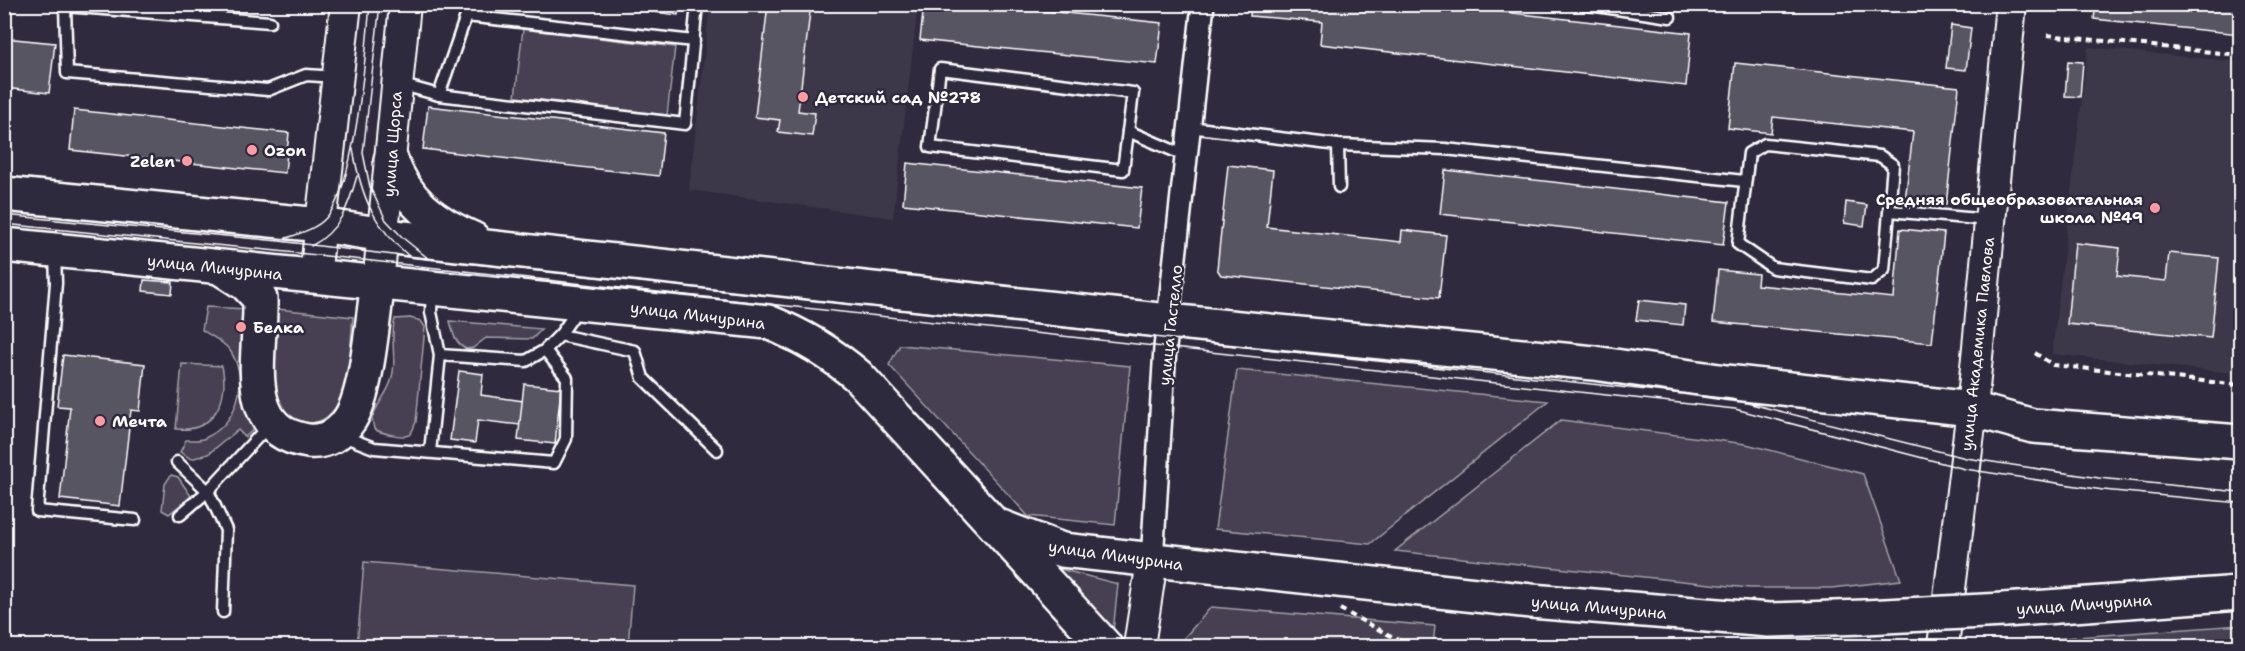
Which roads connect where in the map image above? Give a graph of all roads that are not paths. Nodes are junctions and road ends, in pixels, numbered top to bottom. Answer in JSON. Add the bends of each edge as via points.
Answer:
{"nodes":[{"id":1,"x":346,"y":4,"type":"edge"},
{"id":2,"x":405,"y":4,"type":"edge"},
{"id":3,"x":697,"y":4,"type":"edge"},
{"id":4,"x":1203,"y":4,"type":"edge"},
{"id":5,"x":1583,"y":4,"type":"edge"},
{"id":6,"x":2011,"y":4,"type":"edge"},
{"id":7,"x":1670,"y":16,"type":"dead end"},
{"id":8,"x":270,"y":22,"type":"dead end"},
{"id":9,"x":694,"y":42,"type":"junction"},
{"id":10,"x":338,"y":77,"type":"junction"},
{"id":11,"x":396,"y":83,"type":"junction"},
{"id":12,"x":439,"y":95,"type":"junction"},
{"id":13,"x":1189,"y":127,"type":"junction"},
{"id":14,"x":1128,"y":131,"type":"junction"},
{"id":15,"x":1338,"y":145,"type":"junction"},
{"id":16,"x":1186,"y":156,"type":"junction"},
{"id":17,"x":391,"y":159,"type":"junction"},
{"id":18,"x":1744,"y":181,"type":"junction"},
{"id":19,"x":1338,"y":187,"type":"dead end"},
{"id":20,"x":4,"y":194,"type":"edge"},
{"id":21,"x":1890,"y":211,"type":"junction"},
{"id":22,"x":1989,"y":220,"type":"junction"},
{"id":23,"x":321,"y":225,"type":"junction"},
{"id":24,"x":384,"y":235,"type":"junction"},
{"id":25,"x":4,"y":245,"type":"edge"},
{"id":26,"x":494,"y":247,"type":"junction"},
{"id":27,"x":54,"y":250,"type":"junction"},
{"id":28,"x":221,"y":268,"type":"junction"},
{"id":29,"x":315,"y":276,"type":"junction"},
{"id":30,"x":378,"y":284,"type":"junction"},
{"id":31,"x":432,"y":289,"type":"junction"},
{"id":32,"x":582,"y":303,"type":"junction"},
{"id":33,"x":1168,"y":321,"type":"junction"},
{"id":34,"x":560,"y":336,"type":"junction"},
{"id":35,"x":545,"y":350,"type":"junction"},
{"id":36,"x":440,"y":355,"type":"junction"},
{"id":37,"x":1972,"y":409,"type":"junction"},
{"id":38,"x":270,"y":424,"type":"junction"},
{"id":39,"x":337,"y":433,"type":"junction"},
{"id":40,"x":2241,"y":442,"type":"edge"},
{"id":41,"x":717,"y":450,"type":"dead end"},
{"id":42,"x":430,"y":452,"type":"junction"},
{"id":43,"x":177,"y":462,"type":"dead end"},
{"id":44,"x":208,"y":491,"type":"junction"},
{"id":45,"x":180,"y":515,"type":"dead end"},
{"id":46,"x":135,"y":520,"type":"dead end"},
{"id":47,"x":995,"y":525,"type":"junction"},
{"id":48,"x":1152,"y":561,"type":"junction"},
{"id":49,"x":2241,"y":593,"type":"edge"},
{"id":50,"x":224,"y":612,"type":"dead end"},
{"id":51,"x":1105,"y":646,"type":"edge"},
{"id":52,"x":1139,"y":646,"type":"edge"},
{"id":53,"x":1943,"y":646,"type":"edge"}],
"edges":[{"from":1,"to":10,"type":"main road"},
{"from":2,"to":11,"type":"main road","name":"улица Щорса"},
{"from":3,"to":9,"type":"lane"},
{"from":4,"to":13,"type":"street","name":"улица Гастелло"},
{"from":5,"to":7,"type":"lane"},
{"from":6,"to":22,"type":"main road","name":"улица Академика Павлова"},
{"from":8,"to":10,"type":"lane","via":[[65,6],[67,73],[268,90],[306,75]]},
{"from":9,"to":12,"type":"lane","via":[[466,16]]},
{"from":9,"to":12,"type":"lane","via":[[685,124]]},
{"from":10,"to":23,"type":"main road"},
{"from":11,"to":12,"type":"lane"},
{"from":11,"to":17,"type":"main road","name":"улица Щорса"},
{"from":13,"to":15,"type":"lane"},
{"from":13,"to":16,"type":"street","name":"улица Гастелло"},
{"from":14,"to":14,"type":"lane","via":[[1123,170],[930,147],[940,69],[1133,93]]},
{"from":14,"to":16,"type":"lane"},
{"from":15,"to":18,"type":"lane","via":[[1444,149]]},
{"from":15,"to":19,"type":"lane"},
{"from":16,"to":33,"type":"street","name":"улица Гастелло"},
{"from":17,"to":24,"type":"main road","name":"улица Щорса"},
{"from":17,"to":26,"type":"main road","via":[[398,182],[425,210],[454,231]]},
{"from":18,"to":21,"type":"lane","via":[[1749,153],[1765,144],[1880,156],[1893,165]]},
{"from":18,"to":21,"type":"lane","via":[[1738,244],[1773,268],[1872,280],[1884,270]]},
{"from":20,"to":23,"type":"main road"},
{"from":21,"to":22,"type":"lane"},
{"from":22,"to":37,"type":"main road","name":"улица Академика Павлова"},
{"from":23,"to":24,"type":"main road"},
{"from":23,"to":29,"type":"main road"},
{"from":24,"to":26,"type":"main road"},
{"from":24,"to":30,"type":"main road","name":"улица Щорса"},
{"from":25,"to":27,"type":"main road","name":"улица Мичурина"},
{"from":26,"to":33,"type":"main road"},
{"from":27,"to":28,"type":"main road","name":"улица Мичурина"},
{"from":27,"to":46,"type":"lane","via":[[56,284],[38,511]]},
{"from":28,"to":29,"type":"main road","name":"улица Мичурина"},
{"from":28,"to":38,"type":"main road","via":[[246,284],[260,299],[257,381]]},
{"from":29,"to":30,"type":"main road","name":"улица Мичурина"},
{"from":30,"to":31,"type":"main road","name":"улица Мичурина"},
{"from":30,"to":39,"type":"main road","via":[[360,395],[351,418]]},
{"from":31,"to":32,"type":"main road","name":"улица Мичурина"},
{"from":31,"to":36,"type":"lane","via":[[431,312]]},
{"from":32,"to":34,"type":"lane"},
{"from":32,"to":47,"type":"main road","name":"улица Мичурина","via":[[734,316],[768,322],[803,336],[858,376]]},
{"from":33,"to":37,"type":"main road","via":[[1594,363]]},
{"from":33,"to":48,"type":"street","name":"улица Гастелло"},
{"from":34,"to":35,"type":"lane"},
{"from":34,"to":41,"type":"lane","via":[[634,351],[644,378]]},
{"from":35,"to":36,"type":"lane","via":[[526,361]]},
{"from":35,"to":42,"type":"lane","via":[[567,378],[566,439],[554,463]]},
{"from":36,"to":42,"type":"lane"},
{"from":37,"to":40,"type":"main road","via":[[2033,426]]},
{"from":37,"to":53,"type":"main road","name":"улица Академика Павлова"},
{"from":38,"to":39,"type":"main road","via":[[288,436],[309,441],[331,438]]},
{"from":38,"to":44,"type":"lane"},
{"from":39,"to":42,"type":"lane","via":[[374,448]]},
{"from":43,"to":44,"type":"lane"},
{"from":44,"to":45,"type":"lane"},
{"from":44,"to":50,"type":"lane","via":[[226,530]]},
{"from":47,"to":48,"type":"main road","name":"улица Мичурина","via":[[1062,550]]},
{"from":47,"to":51,"type":"main road"},
{"from":48,"to":49,"type":"main road","name":"улица Мичурина","bridge":true,"via":[[1542,602],[1769,620],[2004,610]]},
{"from":48,"to":52,"type":"main road","name":"улица Гастелло"}]}
